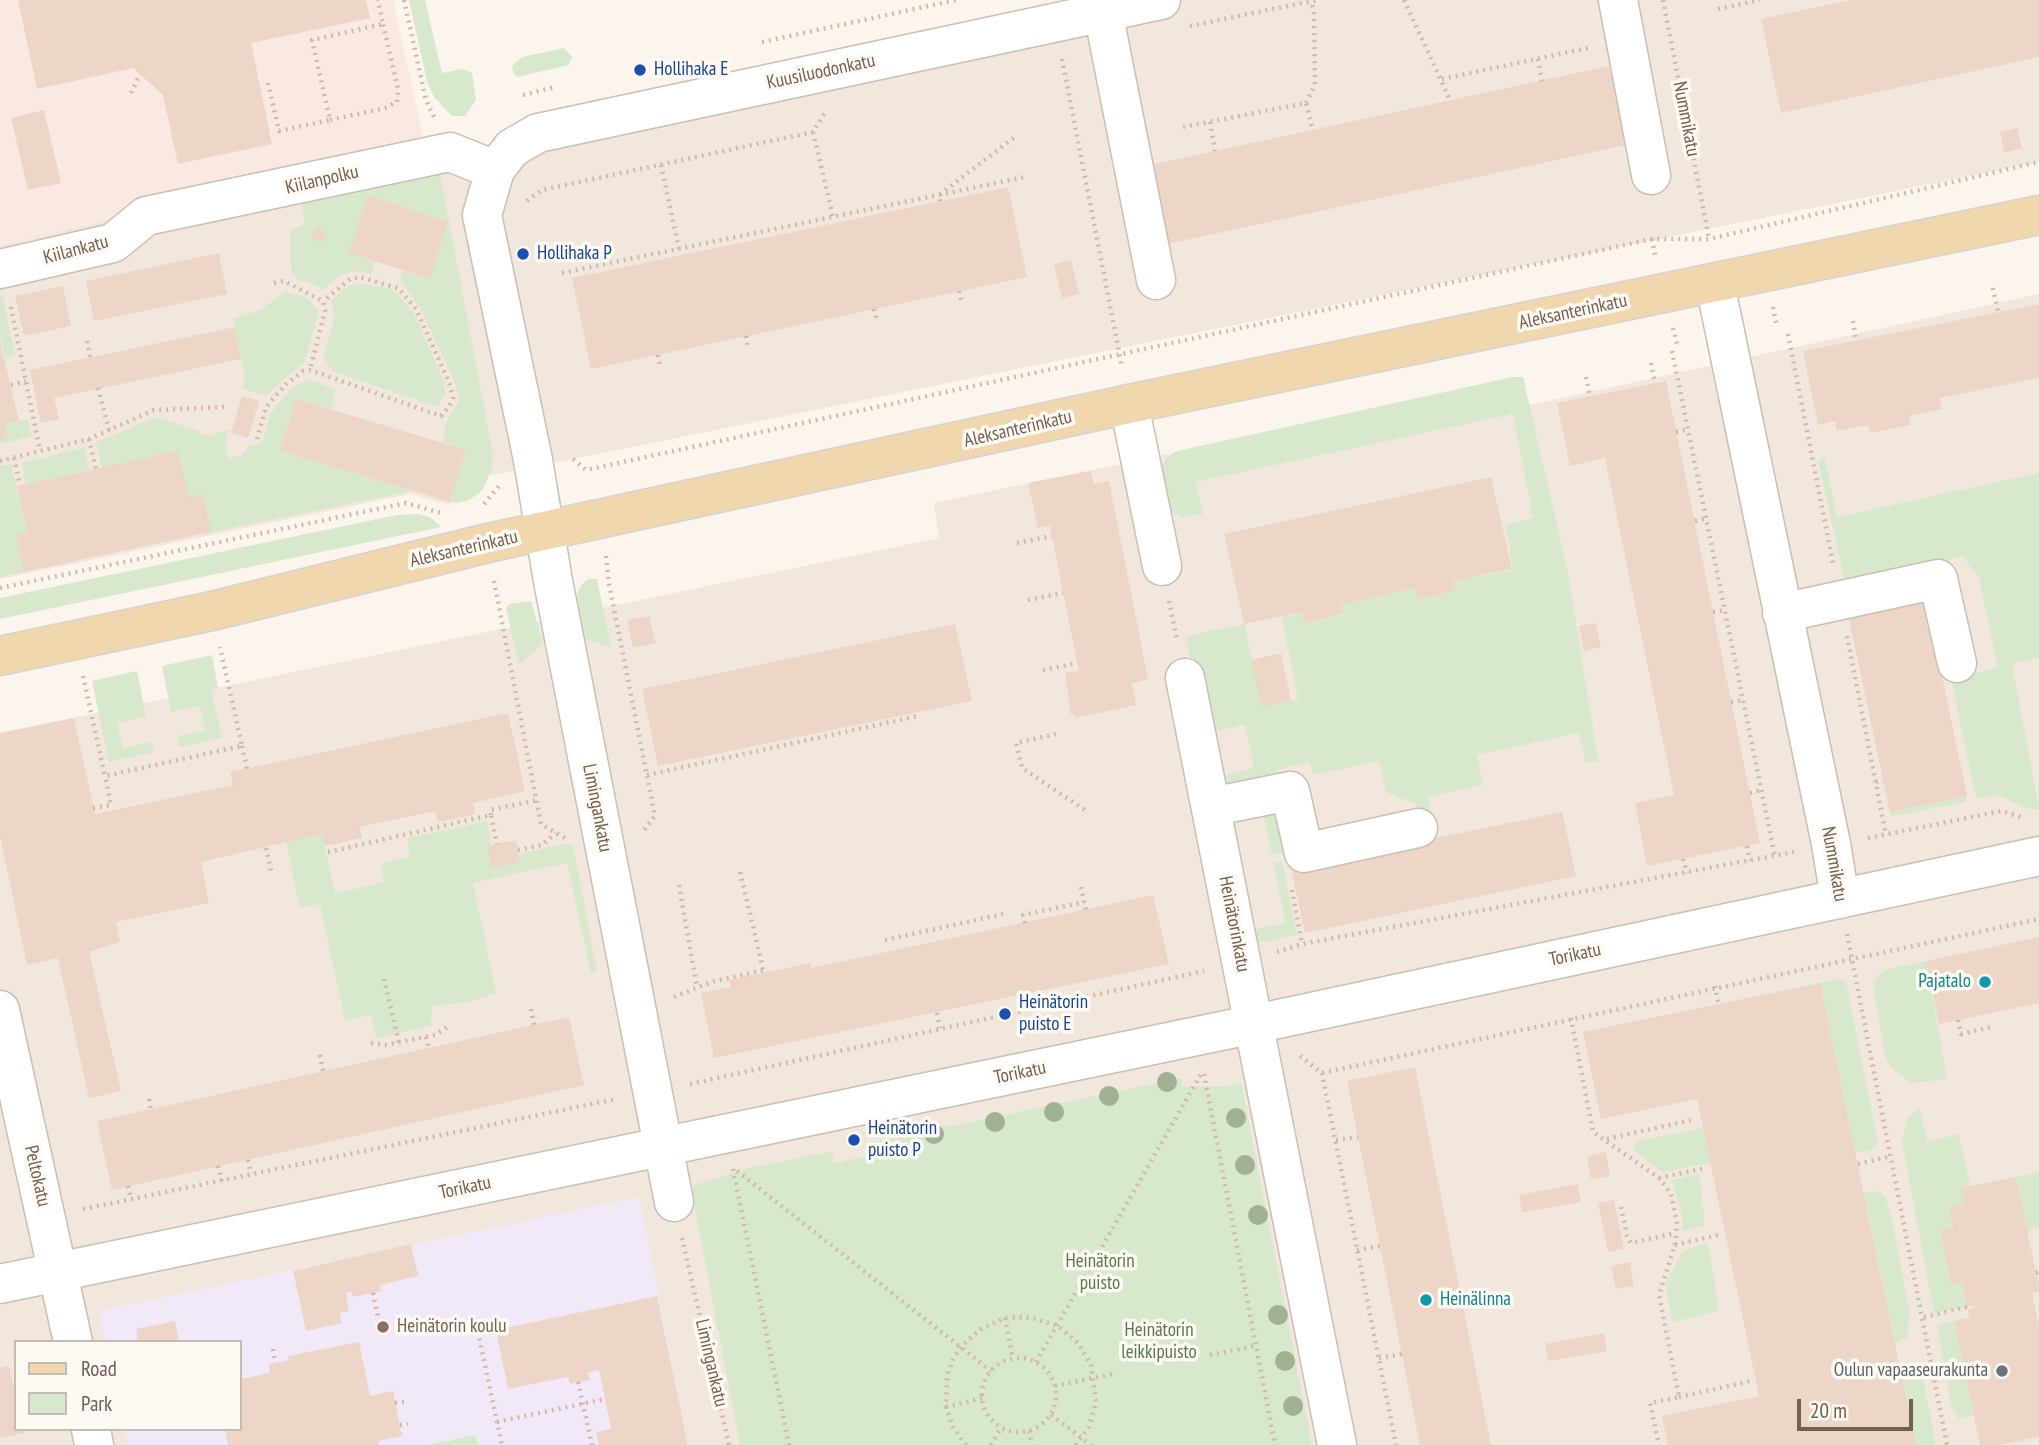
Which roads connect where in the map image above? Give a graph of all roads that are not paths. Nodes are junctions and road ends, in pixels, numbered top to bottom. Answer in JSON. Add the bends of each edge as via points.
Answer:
{"nodes":[{"id":1,"x":1161,"y":0,"type":"edge"},
{"id":2,"x":1618,"y":0,"type":"edge"},
{"id":3,"x":1103,"y":12,"type":"junction"},
{"id":4,"x":495,"y":170,"type":"junction"},
{"id":5,"x":1651,"y":175,"type":"dead end"},
{"id":6,"x":2039,"y":215,"type":"edge"},
{"id":7,"x":146,"y":216,"type":"joint"},
{"id":8,"x":1,"y":269,"type":"edge"},
{"id":9,"x":1156,"y":280,"type":"dead end"},
{"id":10,"x":1715,"y":284,"type":"junction"},
{"id":11,"x":1129,"y":404,"type":"junction"},
{"id":12,"x":544,"y":531,"type":"junction"},
{"id":13,"x":1162,"y":566,"type":"road end"},
{"id":14,"x":1782,"y":613,"type":"junction"},
{"id":15,"x":0,"y":656,"type":"edge"},
{"id":16,"x":1957,"y":663,"type":"dead end"},
{"id":17,"x":1185,"y":678,"type":"road end"},
{"id":18,"x":1211,"y":807,"type":"junction"},
{"id":19,"x":1418,"y":828,"type":"dead end"},
{"id":20,"x":2039,"y":856,"type":"edge"},
{"id":21,"x":1840,"y":899,"type":"junction"},
{"id":22,"x":0,"y":1010,"type":"edge"},
{"id":23,"x":1257,"y":1041,"type":"junction"},
{"id":24,"x":664,"y":1147,"type":"junction"},
{"id":25,"x":674,"y":1202,"type":"road end"},
{"id":26,"x":58,"y":1272,"type":"junction"},
{"id":27,"x":0,"y":1284,"type":"edge"},
{"id":28,"x":73,"y":1340,"type":"edge"},
{"id":29,"x":1337,"y":1445,"type":"edge"}],
"edges":[{"from":1,"to":3,"type":"street","name":"Kuusiluodonkatu"},
{"from":2,"to":5,"type":"street"},
{"from":3,"to":4,"type":"street","name":"Kuusiluodonkatu","via":[[538,133],[512,148]]},
{"from":3,"to":9,"type":"street"},
{"from":4,"to":7,"type":"street","name":"Kiilanpolku","via":[[450,152]]},
{"from":4,"to":12,"type":"street","name":"Limingankatu","via":[[482,215]]},
{"from":6,"to":10,"type":"main road","name":"Aleksanterinkatu"},
{"from":7,"to":8,"type":"street","name":"Kiilankatu","via":[[113,243]]},
{"from":10,"to":11,"type":"main road","name":"Aleksanterinkatu"},
{"from":10,"to":14,"type":"street","name":"Nummikatu"},
{"from":11,"to":12,"type":"main road","name":"Aleksanterinkatu"},
{"from":11,"to":13,"type":"street"},
{"from":12,"to":15,"type":"main road","name":"Aleksanterinkatu","via":[[212,611]]},
{"from":12,"to":24,"type":"street","name":"Limingankatu"},
{"from":14,"to":16,"type":"street","via":[[1938,579]]},
{"from":14,"to":21,"type":"street","name":"Nummikatu"},
{"from":17,"to":18,"type":"street","name":"Heinätorinkatu"},
{"from":18,"to":19,"type":"street","via":[[1290,791],[1304,853]]},
{"from":18,"to":23,"type":"street","name":"Heinätorinkatu"},
{"from":20,"to":21,"type":"street","name":"Torikatu"},
{"from":21,"to":23,"type":"street","name":"Torikatu"},
{"from":22,"to":26,"type":"street","name":"Peltokatu"},
{"from":23,"to":24,"type":"street","name":"Torikatu"},
{"from":23,"to":29,"type":"street","name":"Heinätorinkatu"},
{"from":24,"to":25,"type":"street","name":"Limingankatu"},
{"from":24,"to":26,"type":"street","name":"Torikatu"},
{"from":26,"to":27,"type":"street","name":"Torikatu"},
{"from":26,"to":28,"type":"street","name":"Peltokatu"}]}
